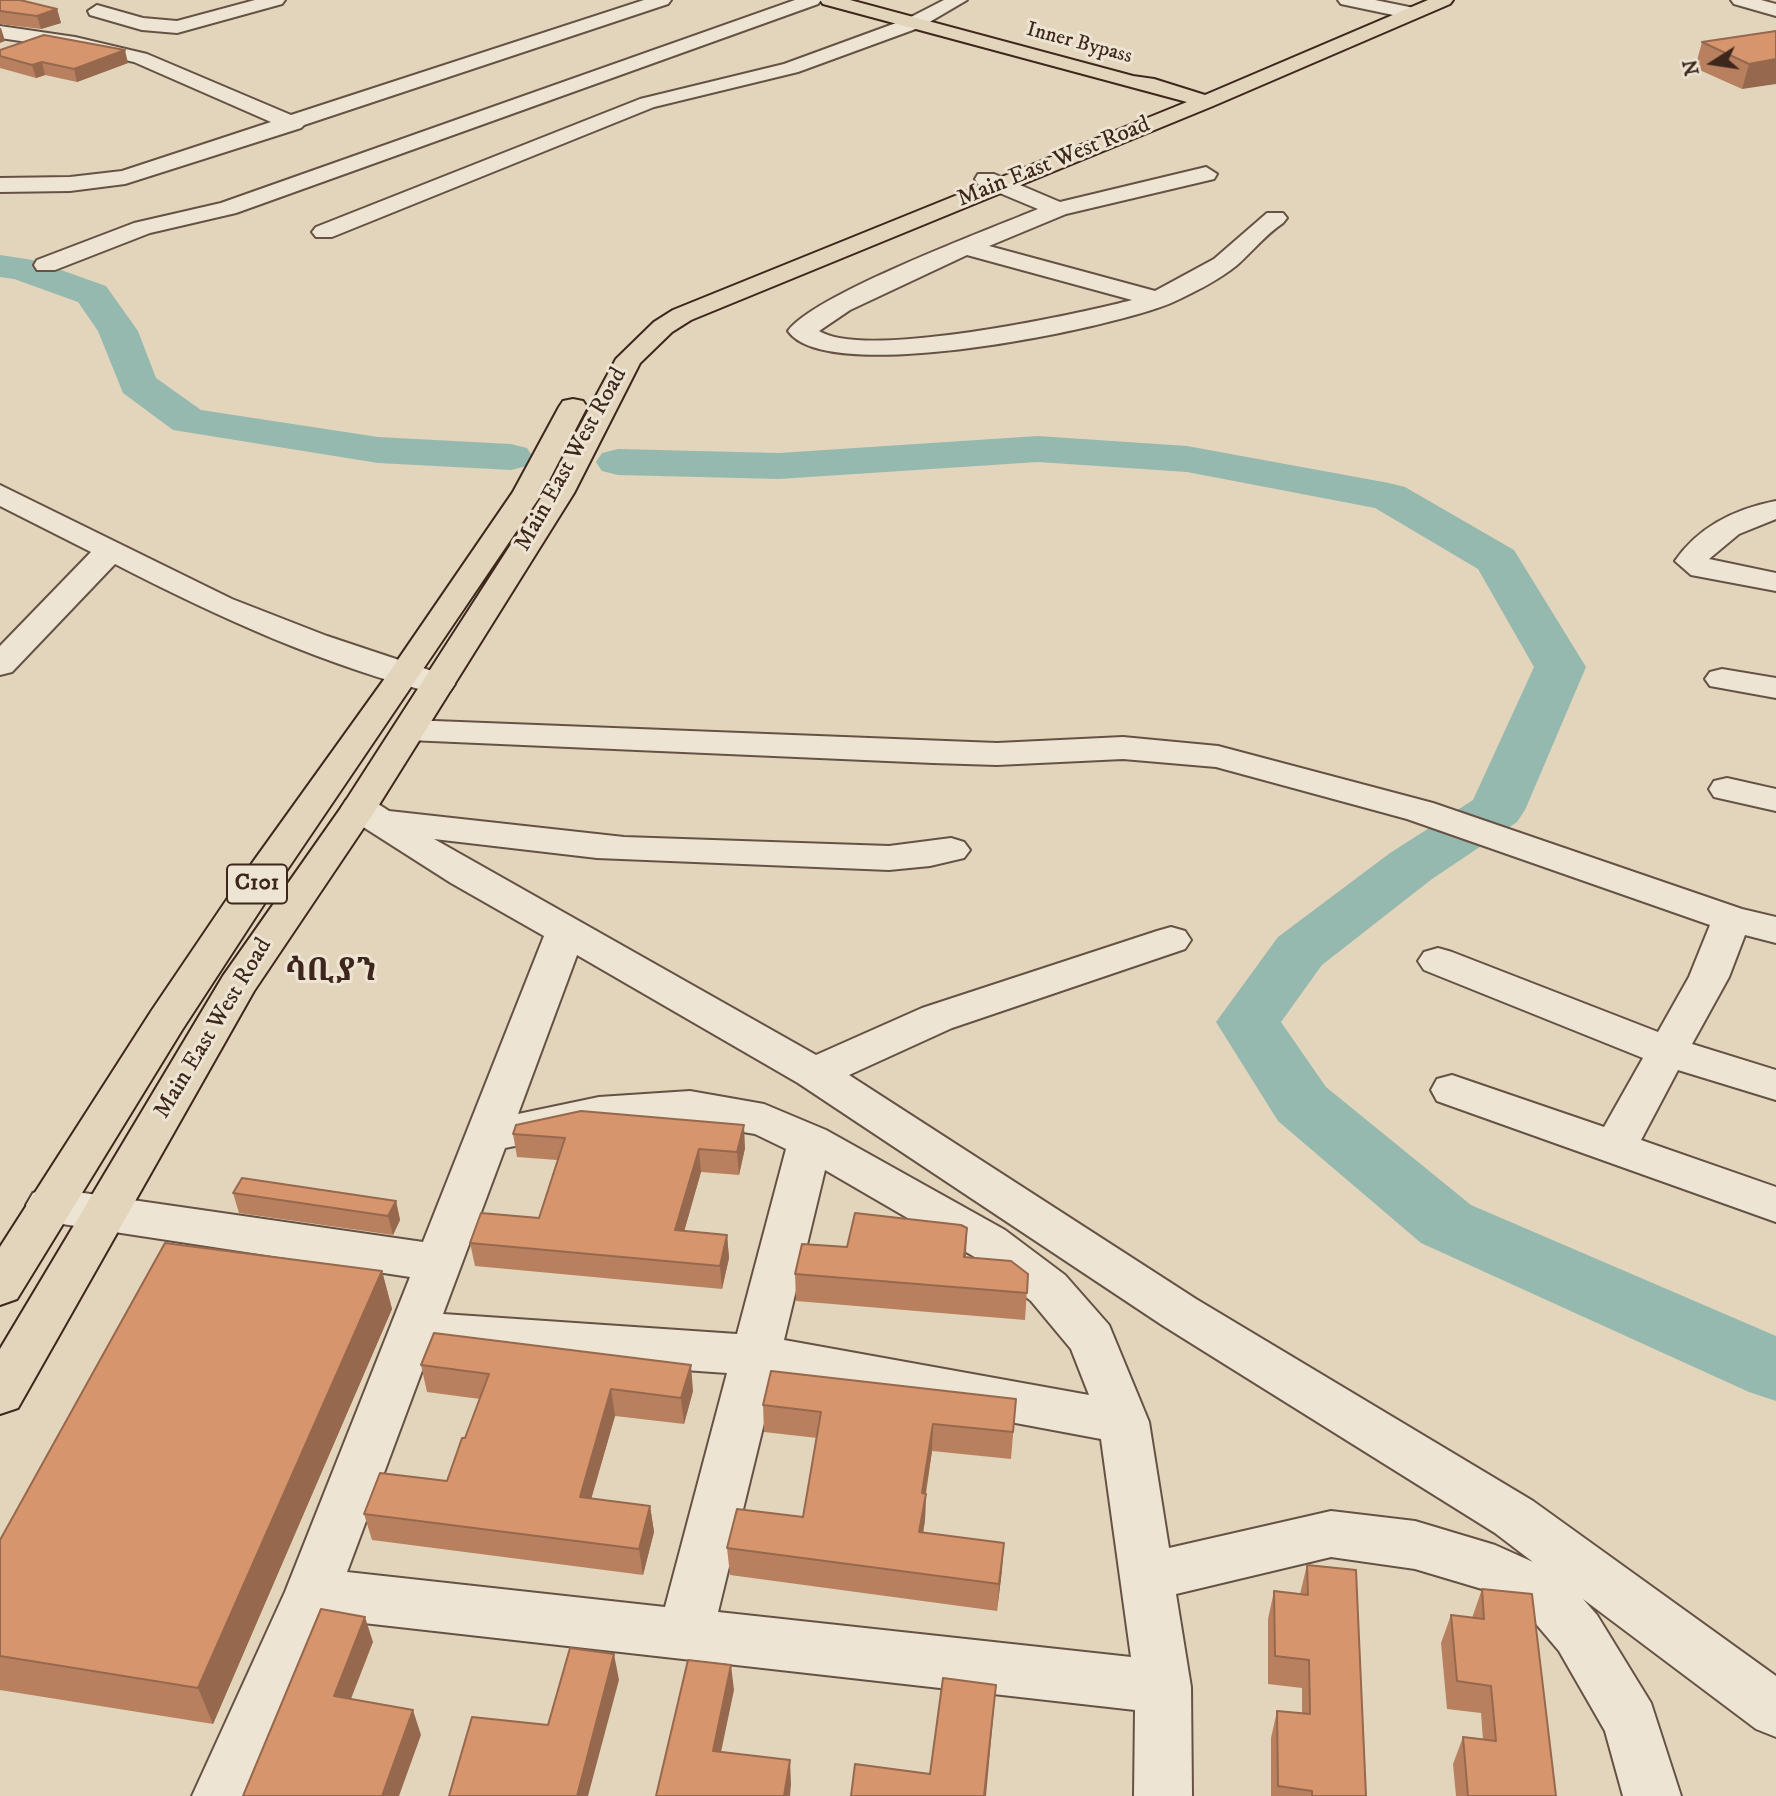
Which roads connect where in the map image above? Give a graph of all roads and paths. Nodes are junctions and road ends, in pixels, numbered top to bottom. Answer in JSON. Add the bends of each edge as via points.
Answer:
{"nodes":[{"id":1,"x":120,"y":0,"type":"edge"},
{"id":2,"x":275,"y":0,"type":"edge"},
{"id":3,"x":662,"y":0,"type":"edge"},
{"id":4,"x":812,"y":0,"type":"edge"},
{"id":5,"x":829,"y":0,"type":"edge"},
{"id":6,"x":857,"y":0,"type":"edge"},
{"id":7,"x":1348,"y":0,"type":"edge"},
{"id":8,"x":1444,"y":0,"type":"edge"},
{"id":9,"x":1740,"y":0,"type":"edge"},
{"id":10,"x":951,"y":1,"type":"edge"},
{"id":11,"x":1412,"y":8,"type":"edge"},
{"id":12,"x":1776,"y":10,"type":"edge"},
{"id":13,"x":918,"y":21,"type":"junction"},
{"id":14,"x":0,"y":32,"type":"edge"},
{"id":15,"x":510,"y":48,"type":"junction"},
{"id":16,"x":547,"y":60,"type":"dead end"},
{"id":17,"x":572,"y":68,"type":"dead end"},
{"id":18,"x":602,"y":74,"type":"junction"},
{"id":19,"x":678,"y":94,"type":"junction"},
{"id":20,"x":1184,"y":95,"type":"junction"},
{"id":21,"x":1206,"y":102,"type":"junction"},
{"id":22,"x":294,"y":124,"type":"junction"},
{"id":23,"x":1077,"y":147,"type":"junction"},
{"id":24,"x":1206,"y":174,"type":"dead end"},
{"id":25,"x":992,"y":181,"type":"junction"},
{"id":26,"x":0,"y":185,"type":"edge"},
{"id":27,"x":1058,"y":209,"type":"junction"},
{"id":28,"x":1275,"y":218,"type":"dead end"},
{"id":29,"x":324,"y":232,"type":"dead end"},
{"id":30,"x":966,"y":247,"type":"junction"},
{"id":31,"x":46,"y":265,"type":"dead end"},
{"id":32,"x":704,"y":298,"type":"junction"},
{"id":33,"x":1156,"y":299,"type":"junction"},
{"id":34,"x":609,"y":348,"type":"dead end"},
{"id":35,"x":0,"y":494,"type":"edge"},
{"id":36,"x":1776,"y":510,"type":"edge"},
{"id":37,"x":110,"y":551,"type":"junction"},
{"id":38,"x":1776,"y":582,"type":"edge"},
{"id":39,"x":0,"y":665,"type":"edge"},
{"id":40,"x":422,"y":678,"type":"junction"},
{"id":41,"x":1722,"y":678,"type":"dead end"},
{"id":42,"x":1776,"y":688,"type":"edge"},
{"id":43,"x":409,"y":730,"type":"junction"},
{"id":44,"x":1727,"y":789,"type":"dead end"},
{"id":45,"x":1776,"y":800,"type":"edge"},
{"id":46,"x":371,"y":815,"type":"junction"},
{"id":47,"x":951,"y":850,"type":"dead end"},
{"id":48,"x":1732,"y":919,"type":"junction"},
{"id":49,"x":1776,"y":930,"type":"edge"},
{"id":50,"x":566,"y":931,"type":"junction"},
{"id":51,"x":1171,"y":940,"type":"dead end"},
{"id":52,"x":1438,"y":961,"type":"dead end"},
{"id":53,"x":1668,"y":1052,"type":"junction"},
{"id":54,"x":813,"y":1072,"type":"junction"},
{"id":55,"x":1776,"y":1085,"type":"edge"},
{"id":56,"x":1452,"y":1090,"type":"dead end"},
{"id":57,"x":487,"y":1136,"type":"junction"},
{"id":58,"x":810,"y":1141,"type":"junction"},
{"id":59,"x":1615,"y":1148,"type":"junction"},
{"id":60,"x":48,"y":1205,"type":"junction"},
{"id":61,"x":1776,"y":1205,"type":"edge"},
{"id":62,"x":104,"y":1215,"type":"junction"},
{"id":63,"x":439,"y":1263,"type":"junction"},
{"id":64,"x":0,"y":1286,"type":"edge"},
{"id":65,"x":414,"y":1331,"type":"junction"},
{"id":66,"x":758,"y":1355,"type":"junction"},
{"id":67,"x":0,"y":1393,"type":"edge"},
{"id":68,"x":1124,"y":1422,"type":"junction"},
{"id":69,"x":1147,"y":1577,"type":"junction"},
{"id":70,"x":312,"y":1593,"type":"junction"},
{"id":71,"x":686,"y":1632,"type":"junction"},
{"id":72,"x":1163,"y":1686,"type":"junction"},
{"id":73,"x":1776,"y":1710,"type":"edge"},
{"id":74,"x":221,"y":1796,"type":"edge"},
{"id":75,"x":1163,"y":1796,"type":"edge"},
{"id":76,"x":1652,"y":1796,"type":"edge"}],
"edges":[{"from":1,"to":2,"type":"street","via":[[97,11],[142,24],[177,27]]},
{"from":3,"to":15,"type":"street"},
{"from":4,"to":18,"type":"street"},
{"from":5,"to":13,"type":"main road","name":"Inner Bypass"},
{"from":6,"to":13,"type":"main road","name":"Inner Bypass"},
{"from":7,"to":11,"type":"street"},
{"from":8,"to":11,"type":"main road","name":"Main East West Road"},
{"from":9,"to":12,"type":"street"},
{"from":10,"to":13,"type":"street"},
{"from":11,"to":20,"type":"main road","name":"Main East West Road"},
{"from":11,"to":21,"type":"main road","name":"Main East West Road"},
{"from":13,"to":19,"type":"street","via":[[791,68]]},
{"from":13,"to":20,"type":"main road","name":"Inner Bypass"},
{"from":14,"to":22,"type":"street","via":[[140,58]]},
{"from":15,"to":16,"type":"street"},
{"from":15,"to":22,"type":"street"},
{"from":17,"to":18,"type":"street"},
{"from":18,"to":19,"type":"street"},
{"from":18,"to":31,"type":"street","via":[[228,208],[142,228]]},
{"from":19,"to":29,"type":"street"},
{"from":20,"to":21,"type":"main road","name":"Inner Bypass"},
{"from":20,"to":23,"type":"main road","name":"Main East West Road"},
{"from":21,"to":23,"type":"main road","name":"Main East West Road"},
{"from":22,"to":26,"type":"street","via":[[125,177]]},
{"from":23,"to":25,"type":"main road","name":"Main East West Road"},
{"from":24,"to":27,"type":"street"},
{"from":25,"to":27,"type":"street"},
{"from":25,"to":32,"type":"main road","name":"Main East West Road"},
{"from":27,"to":30,"type":"street"},
{"from":28,"to":33,"type":"street","via":[[1259,227],[1223,264]]},
{"from":30,"to":33,"type":"street"},
{"from":30,"to":33,"type":"street","via":[[841,305],[803,327],[802,335],[814,342],[860,349],[997,337]]},
{"from":32,"to":34,"type":"main road","name":"Main East West Road","via":[[640,323]]},
{"from":32,"to":40,"type":"main road","name":"Main East West Road","number":"C101","via":[[640,346],[596,390],[544,492]]},
{"from":35,"to":37,"type":"street"},
{"from":36,"to":38,"type":"street","via":[[1753,514],[1720,531],[1690,561],[1702,568]]},
{"from":37,"to":39,"type":"street"},
{"from":37,"to":40,"type":"street","via":[[221,606]]},
{"from":40,"to":43,"type":"main road","name":"Main East West Road","number":"C101"},
{"from":40,"to":60,"type":"main road","name":"Main East West Road","number":"C101","via":[[254,889]]},
{"from":41,"to":42,"type":"street"},
{"from":43,"to":46,"type":"main road","name":"Main East West Road","number":"C101"},
{"from":43,"to":48,"type":"street","via":[[933,752],[1159,750],[1218,757],[1420,811]]},
{"from":44,"to":45,"type":"street"},
{"from":46,"to":47,"type":"street","via":[[570,844],[656,850],[895,859]]},
{"from":46,"to":50,"type":"street"},
{"from":46,"to":62,"type":"main road","name":"Main East West Road","number":"C101","via":[[237,986]]},
{"from":48,"to":49,"type":"street"},
{"from":48,"to":53,"type":"street","via":[[1709,977]]},
{"from":50,"to":54,"type":"street"},
{"from":50,"to":57,"type":"street"},
{"from":51,"to":54,"type":"street","via":[[937,1018]]},
{"from":52,"to":53,"type":"street"},
{"from":53,"to":55,"type":"street"},
{"from":53,"to":59,"type":"street"},
{"from":54,"to":73,"type":"street","via":[[1179,1312],[1514,1517]]},
{"from":56,"to":59,"type":"street"},
{"from":57,"to":58,"type":"street","via":[[599,1113],[690,1107],[764,1120]]},
{"from":57,"to":63,"type":"street"},
{"from":58,"to":66,"type":"street"},
{"from":58,"to":68,"type":"street","via":[[989,1242],[1048,1288],[1092,1339]]},
{"from":59,"to":61,"type":"street"},
{"from":60,"to":62,"type":"street"},
{"from":60,"to":64,"type":"main road","name":"Main East West Road","number":"C101"},
{"from":62,"to":63,"type":"street"},
{"from":62,"to":67,"type":"main road","name":"Main East West Road","number":"C101"},
{"from":63,"to":65,"type":"street"},
{"from":65,"to":66,"type":"street"},
{"from":65,"to":70,"type":"street"},
{"from":66,"to":68,"type":"street"},
{"from":66,"to":71,"type":"street"},
{"from":68,"to":69,"type":"street"},
{"from":69,"to":72,"type":"street"},
{"from":69,"to":76,"type":"street","via":[[1331,1534],[1415,1545],[1495,1569],[1544,1594],[1578,1633],[1631,1722]]},
{"from":70,"to":71,"type":"street"},
{"from":70,"to":74,"type":"street"},
{"from":71,"to":72,"type":"street"},
{"from":72,"to":75,"type":"street"}]}
